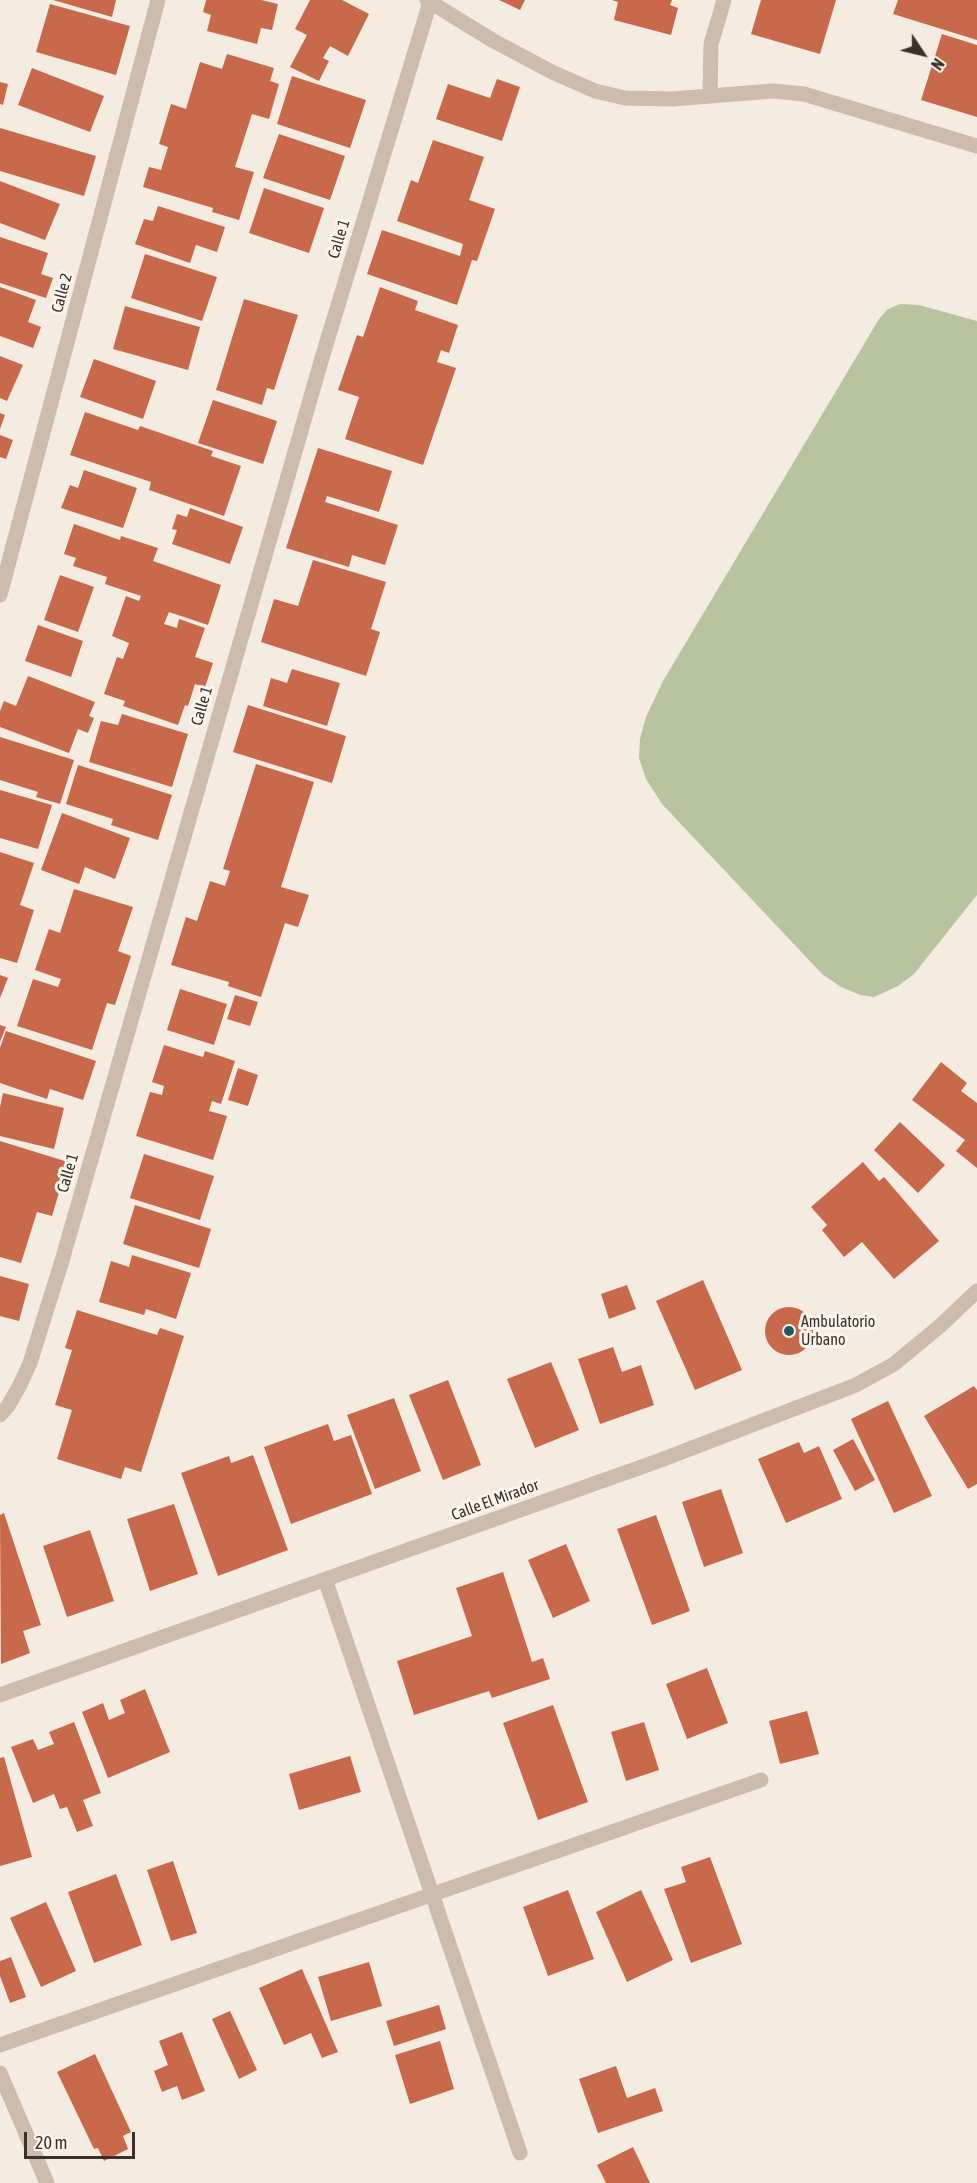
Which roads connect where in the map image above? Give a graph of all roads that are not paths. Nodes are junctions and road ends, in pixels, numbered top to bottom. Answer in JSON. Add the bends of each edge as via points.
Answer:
{"nodes":[{"id":1,"x":158,"y":0,"type":"edge"},
{"id":2,"x":724,"y":0,"type":"edge"},
{"id":3,"x":429,"y":1,"type":"edge"},
{"id":4,"x":710,"y":96,"type":"junction"},
{"id":5,"x":977,"y":146,"type":"edge"},
{"id":6,"x":0,"y":595,"type":"edge"},
{"id":7,"x":977,"y":1291,"type":"edge"},
{"id":8,"x":0,"y":1415,"type":"edge"},
{"id":9,"x":325,"y":1580,"type":"junction"},
{"id":10,"x":0,"y":1695,"type":"edge"},
{"id":11,"x":761,"y":1779,"type":"dead end"},
{"id":12,"x":432,"y":1895,"type":"junction"},
{"id":13,"x":0,"y":2045,"type":"edge"},
{"id":14,"x":0,"y":2073,"type":"edge"},
{"id":15,"x":520,"y":2153,"type":"dead end"},
{"id":16,"x":47,"y":2183,"type":"edge"}],
"edges":[{"from":1,"to":6,"type":"street","name":"Calle 2"},
{"from":2,"to":4,"type":"street","via":[[711,44]]},
{"from":3,"to":4,"type":"street","via":[[512,51],[595,91],[625,98]]},
{"from":3,"to":8,"type":"street","name":"Calle 1","via":[[47,1308],[30,1363]]},
{"from":4,"to":5,"type":"street","via":[[773,91],[804,94]]},
{"from":7,"to":9,"type":"street","name":"Calle El Mirador","via":[[894,1364],[856,1385],[661,1460]]},
{"from":9,"to":10,"type":"street","name":"Calle El Mirador"},
{"from":9,"to":12,"type":"street"},
{"from":11,"to":12,"type":"street"},
{"from":12,"to":13,"type":"street"},
{"from":12,"to":15,"type":"street"},
{"from":14,"to":16,"type":"street"}]}
